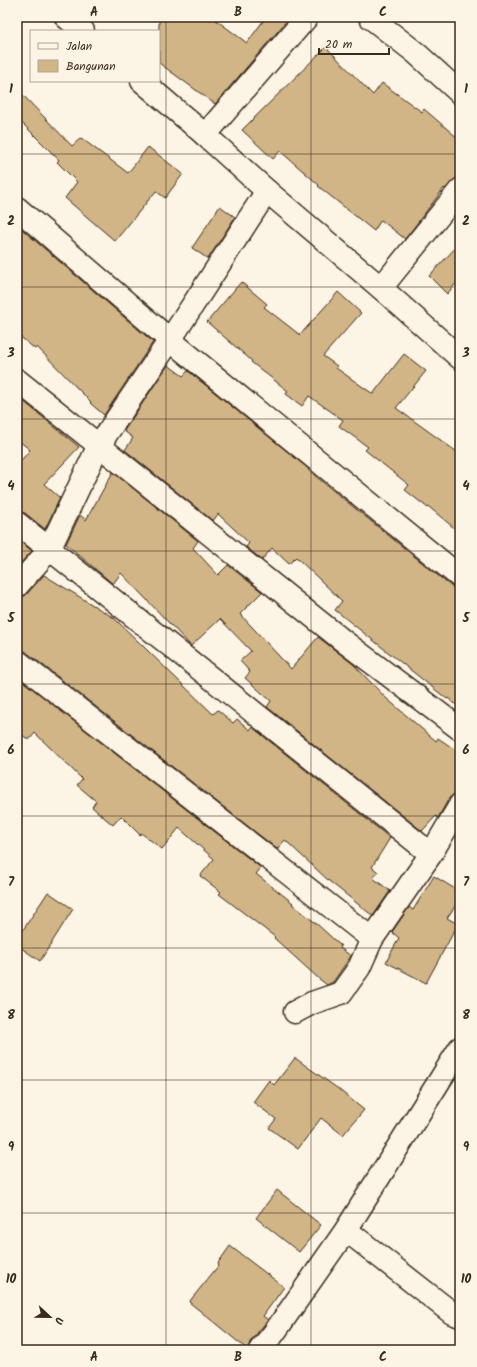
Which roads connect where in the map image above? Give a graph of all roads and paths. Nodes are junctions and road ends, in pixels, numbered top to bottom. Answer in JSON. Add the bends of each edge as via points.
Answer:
{"nodes":[{"id":1,"x":66,"y":17,"type":"edge"},
{"id":2,"x":307,"y":17,"type":"edge"},
{"id":3,"x":370,"y":17,"type":"edge"},
{"id":4,"x":81,"y":30,"type":"edge"},
{"id":5,"x":143,"y":82,"type":"edge"},
{"id":6,"x":460,"y":92,"type":"edge"},
{"id":7,"x":205,"y":135,"type":"junction"},
{"id":8,"x":460,"y":190,"type":"edge"},
{"id":9,"x":267,"y":192,"type":"junction"},
{"id":10,"x":17,"y":208,"type":"edge"},
{"id":11,"x":381,"y":288,"type":"junction"},
{"id":12,"x":170,"y":340,"type":"junction"},
{"id":13,"x":460,"y":358,"type":"edge"},
{"id":14,"x":17,"y":380,"type":"edge"},
{"id":15,"x":99,"y":445,"type":"junction"},
{"id":16,"x":17,"y":523,"type":"edge"},
{"id":17,"x":49,"y":550,"type":"junction"},
{"id":18,"x":460,"y":577,"type":"edge"},
{"id":19,"x":17,"y":586,"type":"edge"},
{"id":20,"x":17,"y":661,"type":"edge"},
{"id":21,"x":460,"y":729,"type":"edge"},
{"id":22,"x":460,"y":804,"type":"edge"},
{"id":23,"x":431,"y":854,"type":"junction"},
{"id":24,"x":372,"y":939,"type":"junction"},
{"id":25,"x":295,"y":1012,"type":"dead end"},
{"id":26,"x":460,"y":1048,"type":"edge"},
{"id":27,"x":346,"y":1230,"type":"junction"},
{"id":28,"x":460,"y":1316,"type":"edge"},
{"id":29,"x":260,"y":1350,"type":"edge"}],
"edges":[{"from":1,"to":4,"type":"street"},
{"from":2,"to":7,"type":"street"},
{"from":3,"to":6,"type":"street","via":[[416,52]]},
{"from":5,"to":7,"type":"street"},
{"from":7,"to":9,"type":"street"},
{"from":8,"to":11,"type":"street"},
{"from":9,"to":11,"type":"street"},
{"from":9,"to":12,"type":"street"},
{"from":10,"to":12,"type":"street"},
{"from":11,"to":13,"type":"street"},
{"from":12,"to":15,"type":"street"},
{"from":12,"to":18,"type":"street"},
{"from":14,"to":15,"type":"street"},
{"from":15,"to":17,"type":"street"},
{"from":15,"to":21,"type":"street","via":[[346,643]]},
{"from":16,"to":17,"type":"street"},
{"from":17,"to":19,"type":"street"},
{"from":17,"to":23,"type":"street"},
{"from":20,"to":24,"type":"street"},
{"from":22,"to":23,"type":"street"},
{"from":23,"to":24,"type":"street"},
{"from":24,"to":25,"type":"street","via":[[359,968],[341,993]]},
{"from":26,"to":27,"type":"street"},
{"from":27,"to":28,"type":"street","via":[[452,1313]]},
{"from":27,"to":29,"type":"street"}]}
